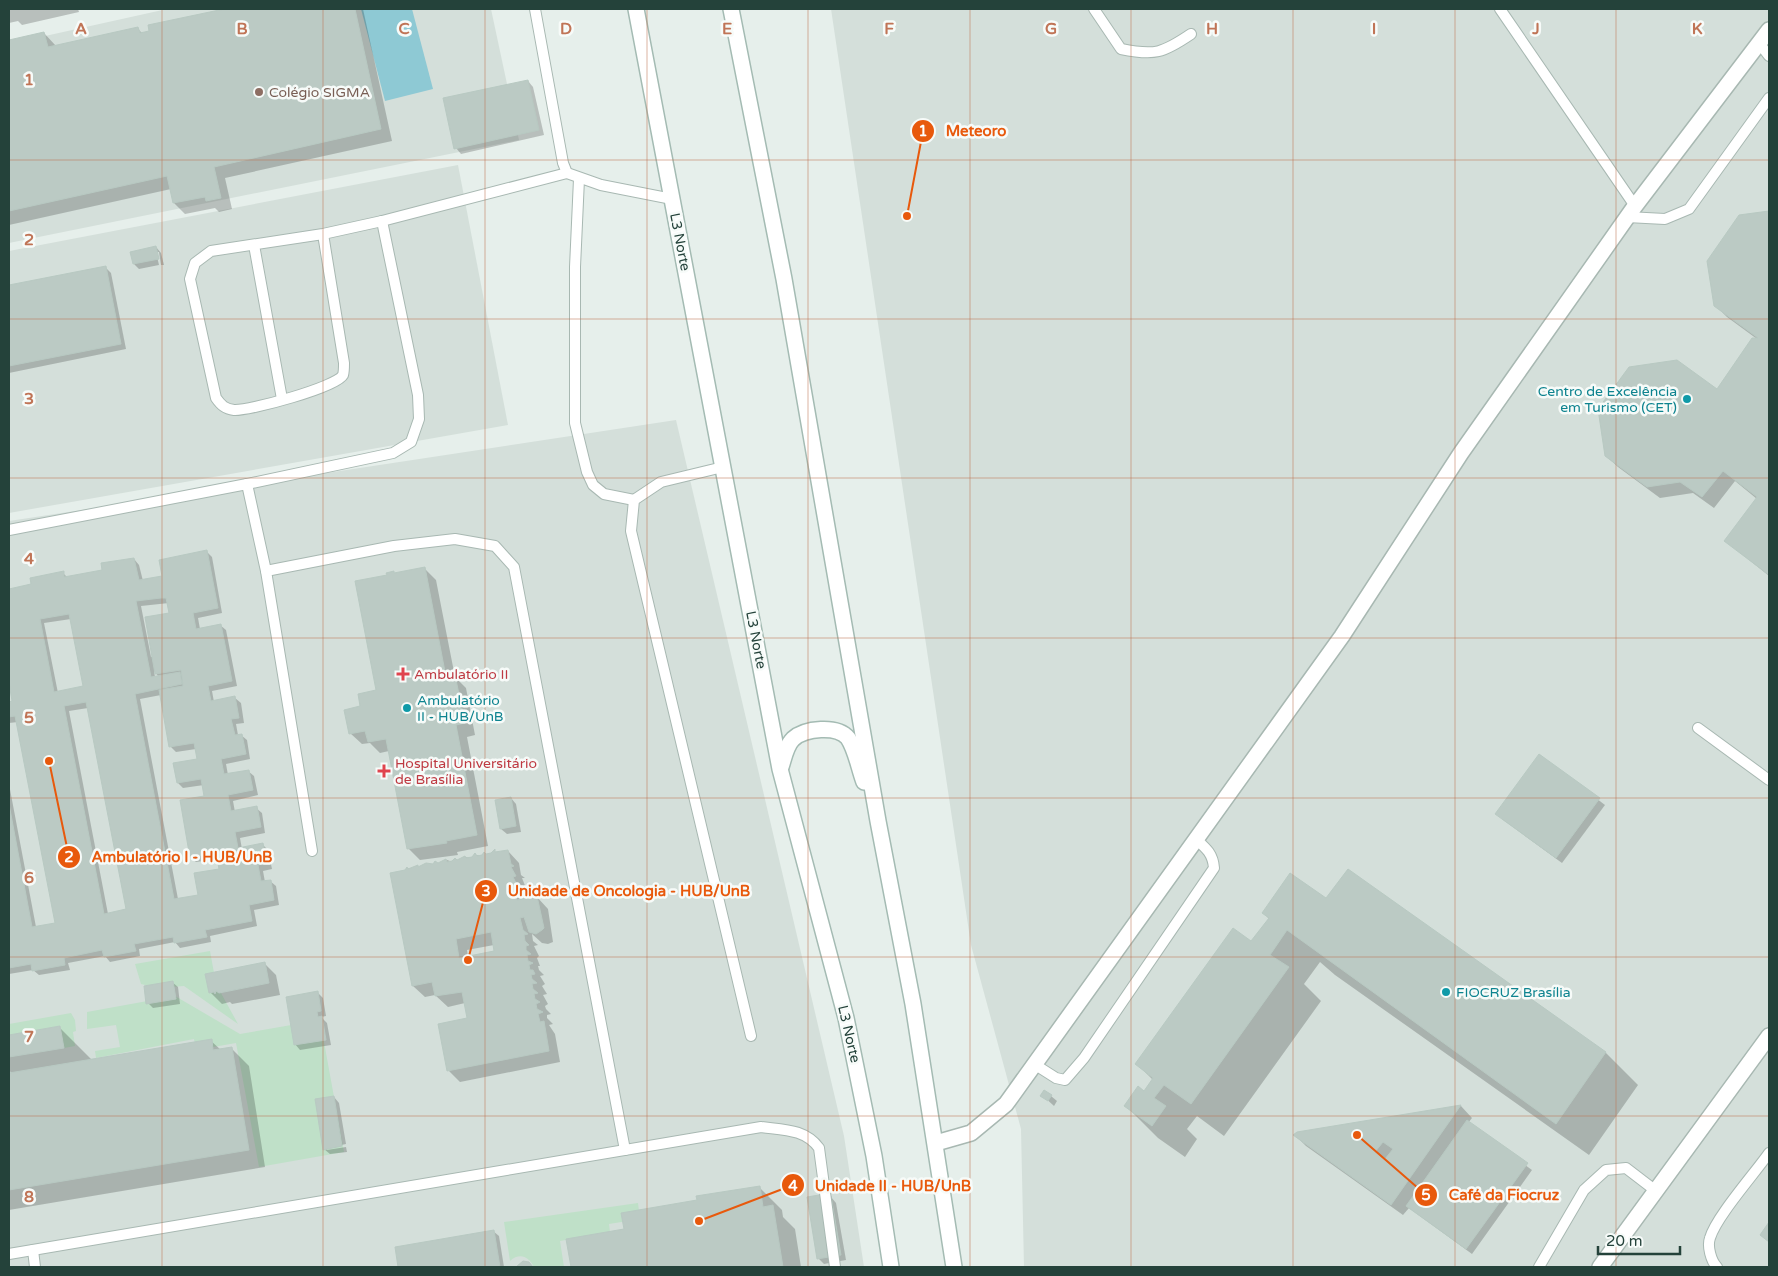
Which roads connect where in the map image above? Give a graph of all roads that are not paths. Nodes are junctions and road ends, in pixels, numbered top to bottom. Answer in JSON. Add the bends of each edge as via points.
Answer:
{"nodes":[{"id":1,"x":535,"y":9,"type":"edge"},
{"id":2,"x":636,"y":9,"type":"edge"},
{"id":3,"x":731,"y":9,"type":"edge"},
{"id":4,"x":1094,"y":9,"type":"edge"},
{"id":5,"x":1500,"y":9,"type":"edge"},
{"id":6,"x":1769,"y":30,"type":"edge"},
{"id":7,"x":1191,"y":34,"type":"dead end"},
{"id":8,"x":1759,"y":43,"type":"junction"},
{"id":9,"x":1769,"y":56,"type":"edge"},
{"id":10,"x":1769,"y":98,"type":"edge"},
{"id":11,"x":568,"y":173,"type":"junction"},
{"id":12,"x":578,"y":179,"type":"junction"},
{"id":13,"x":672,"y":199,"type":"junction"},
{"id":14,"x":1631,"y":212,"type":"junction"},
{"id":15,"x":382,"y":221,"type":"junction"},
{"id":16,"x":323,"y":234,"type":"junction"},
{"id":17,"x":254,"y":245,"type":"junction"},
{"id":18,"x":282,"y":399,"type":"junction"},
{"id":19,"x":723,"y":467,"type":"junction"},
{"id":20,"x":247,"y":484,"type":"junction"},
{"id":21,"x":634,"y":500,"type":"junction"},
{"id":22,"x":9,"y":530,"type":"edge"},
{"id":23,"x":266,"y":571,"type":"junction"},
{"id":24,"x":1698,"y":728,"type":"dead end"},
{"id":25,"x":780,"y":769,"type":"junction"},
{"id":26,"x":1769,"y":780,"type":"edge"},
{"id":27,"x":878,"y":821,"type":"junction"},
{"id":28,"x":1197,"y":840,"type":"junction"},
{"id":29,"x":312,"y":851,"type":"dead end"},
{"id":30,"x":750,"y":1036,"type":"dead end"},
{"id":31,"x":1769,"y":1036,"type":"edge"},
{"id":32,"x":1034,"y":1064,"type":"junction"},
{"id":33,"x":936,"y":1143,"type":"junction"},
{"id":34,"x":625,"y":1150,"type":"junction"},
{"id":35,"x":1769,"y":1153,"type":"edge"},
{"id":36,"x":1656,"y":1191,"type":"junction"},
{"id":37,"x":33,"y":1250,"type":"junction"},
{"id":38,"x":9,"y":1254,"type":"edge"},
{"id":39,"x":35,"y":1267,"type":"edge"},
{"id":40,"x":835,"y":1267,"type":"edge"},
{"id":41,"x":891,"y":1267,"type":"edge"},
{"id":42,"x":954,"y":1267,"type":"edge"},
{"id":43,"x":1539,"y":1267,"type":"edge"},
{"id":44,"x":1600,"y":1267,"type":"edge"},
{"id":45,"x":1717,"y":1267,"type":"edge"}],
"edges":[{"from":1,"to":11,"type":"lane","via":[[563,163]]},
{"from":2,"to":13,"type":"main road","name":"L3 Norte"},
{"from":3,"to":27,"type":"main road","via":[[784,280]]},
{"from":4,"to":7,"type":"lane","via":[[1121,49],[1143,53],[1167,50]]},
{"from":5,"to":14,"type":"lane"},
{"from":6,"to":8,"type":"main road"},
{"from":8,"to":9,"type":"lane"},
{"from":8,"to":14,"type":"main road"},
{"from":10,"to":14,"type":"lane","via":[[1689,208],[1665,219]]},
{"from":11,"to":12,"type":"lane"},
{"from":11,"to":15,"type":"lane"},
{"from":12,"to":13,"type":"lane"},
{"from":12,"to":21,"type":"lane","via":[[574,267],[576,423],[587,472],[593,484],[604,494]]},
{"from":13,"to":19,"type":"main road","name":"L3 Norte"},
{"from":14,"to":28,"type":"main road","via":[[1461,453],[1342,636]]},
{"from":15,"to":16,"type":"lane"},
{"from":15,"to":20,"type":"lane","via":[[418,395],[418,419],[411,442],[393,453]]},
{"from":16,"to":17,"type":"lane"},
{"from":16,"to":18,"type":"lane","via":[[344,363],[343,375],[315,390]]},
{"from":17,"to":18,"type":"lane"},
{"from":17,"to":18,"type":"lane","via":[[211,251],[195,263],[190,279],[216,398],[222,407],[236,410]]},
{"from":19,"to":21,"type":"lane","via":[[661,482]]},
{"from":19,"to":25,"type":"main road","name":"L3 Norte"},
{"from":20,"to":22,"type":"lane"},
{"from":20,"to":23,"type":"lane"},
{"from":21,"to":30,"type":"lane","via":[[631,531]]},
{"from":23,"to":29,"type":"lane"},
{"from":23,"to":34,"type":"lane","via":[[394,546],[455,539],[495,546],[514,567]]},
{"from":24,"to":26,"type":"lane"},
{"from":25,"to":27,"type":"main road","via":[[794,738],[816,730],[839,732],[849,740]]},
{"from":25,"to":41,"type":"main road","name":"L3 Norte","via":[[846,1018],[874,1156]]},
{"from":27,"to":33,"type":"main road"},
{"from":28,"to":32,"type":"main road"},
{"from":28,"to":32,"type":"lane","via":[[1214,859],[1214,868],[1084,1058],[1065,1080]]},
{"from":31,"to":36,"type":"main road"},
{"from":32,"to":33,"type":"main road","via":[[1006,1104],[971,1133]]},
{"from":33,"to":42,"type":"main road"},
{"from":34,"to":37,"type":"lane"},
{"from":34,"to":40,"type":"lane","via":[[761,1127],[801,1132],[819,1148]]},
{"from":35,"to":45,"type":"lane","via":[[1710,1238],[1710,1251]]},
{"from":36,"to":43,"type":"lane","via":[[1626,1168],[1606,1170],[1584,1190]]},
{"from":36,"to":44,"type":"main road"},
{"from":37,"to":38,"type":"lane"},
{"from":37,"to":39,"type":"lane"}]}
